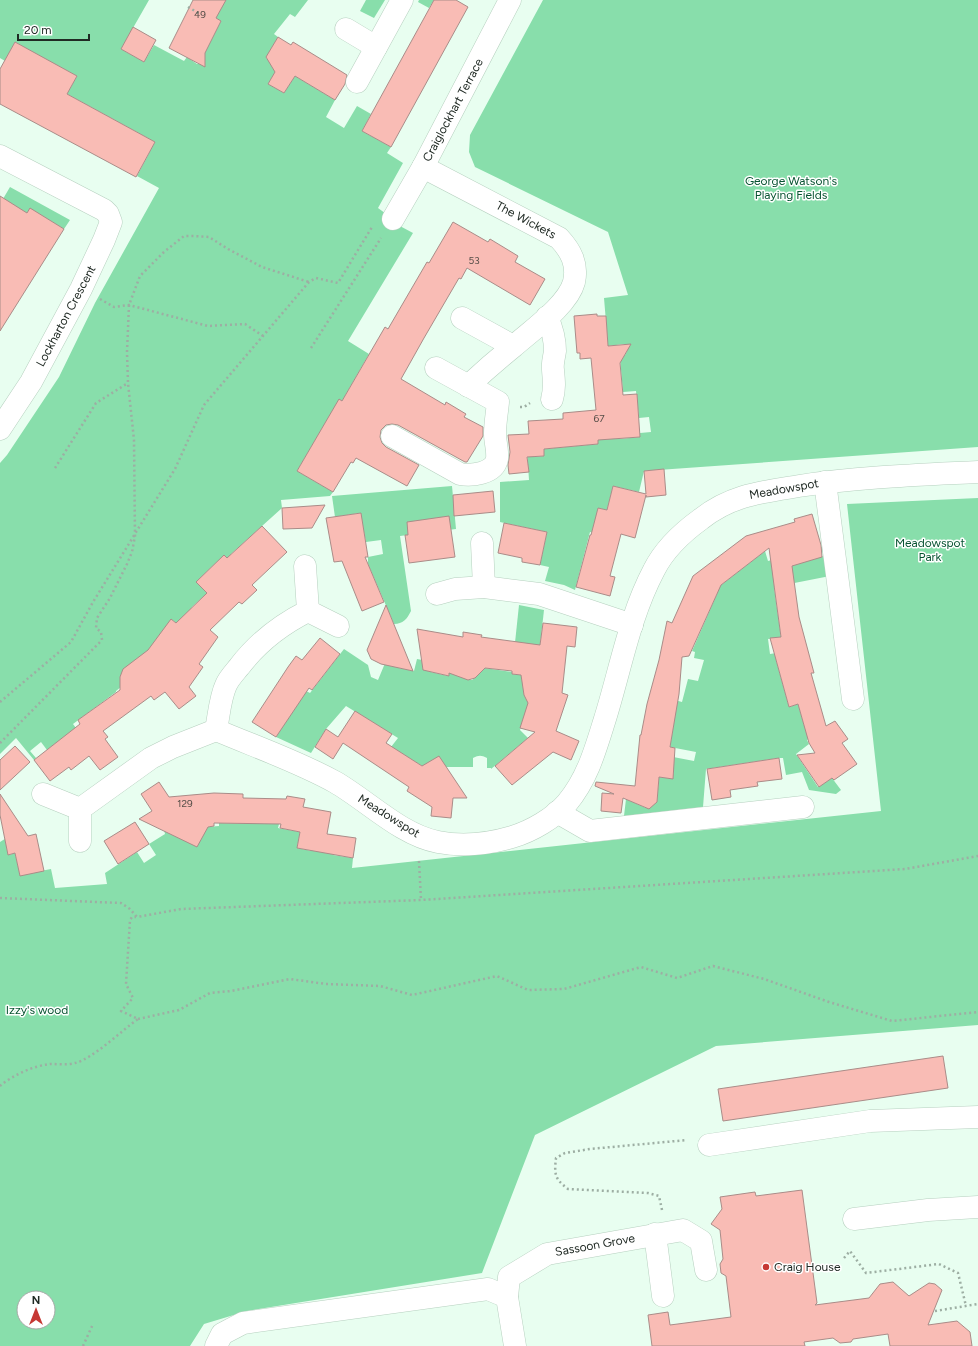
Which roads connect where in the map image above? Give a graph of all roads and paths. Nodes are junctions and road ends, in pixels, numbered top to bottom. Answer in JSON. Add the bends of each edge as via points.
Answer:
{"nodes":[{"id":1,"x":402,"y":0,"type":"edge"},
{"id":2,"x":510,"y":0,"type":"edge"},
{"id":3,"x":188,"y":8,"type":"dead end"},
{"id":4,"x":200,"y":14,"type":"dead end"},
{"id":5,"x":346,"y":29,"type":"dead end"},
{"id":6,"x":376,"y":47,"type":"junction"},
{"id":7,"x":356,"y":82,"type":"dead end"},
{"id":8,"x":0,"y":156,"type":"edge"},
{"id":9,"x":423,"y":167,"type":"junction"},
{"id":10,"x":393,"y":219,"type":"junction"},
{"id":11,"x":309,"y":282,"type":"junction"},
{"id":12,"x":129,"y":305,"type":"junction"},
{"id":13,"x":114,"y":306,"type":"dead end"},
{"id":14,"x":547,"y":317,"type":"junction"},
{"id":15,"x":462,"y":318,"type":"dead end"},
{"id":16,"x":263,"y":336,"type":"junction"},
{"id":17,"x":513,"y":346,"type":"junction"},
{"id":18,"x":311,"y":348,"type":"dead end"},
{"id":19,"x":436,"y":368,"type":"dead end"},
{"id":20,"x":128,"y":383,"type":"junction"},
{"id":21,"x":468,"y":386,"type":"junction"},
{"id":22,"x":552,"y":399,"type":"joint"},
{"id":23,"x":498,"y":402,"type":"junction"},
{"id":24,"x":0,"y":429,"type":"edge"},
{"id":25,"x":392,"y":436,"type":"dead end"},
{"id":26,"x":55,"y":468,"type":"dead end"},
{"id":27,"x":978,"y":472,"type":"edge"},
{"id":28,"x":825,"y":482,"type":"junction"},
{"id":29,"x":135,"y":533,"type":"junction"},
{"id":30,"x":482,"y":543,"type":"dead end"},
{"id":31,"x":305,"y":566,"type":"dead end"},
{"id":32,"x":484,"y":587,"type":"junction"},
{"id":33,"x":437,"y":594,"type":"dead end"},
{"id":34,"x":308,"y":611,"type":"junction"},
{"id":35,"x":632,"y":625,"type":"junction"},
{"id":36,"x":338,"y":626,"type":"dead end"},
{"id":37,"x":853,"y":699,"type":"dead end"},
{"id":38,"x":0,"y":702,"type":"edge"},
{"id":39,"x":216,"y":730,"type":"junction"},
{"id":40,"x":0,"y":743,"type":"edge"},
{"id":41,"x":44,"y":794,"type":"dead end"},
{"id":42,"x":803,"y":807,"type":"dead end"},
{"id":43,"x":80,"y":809,"type":"junction"},
{"id":44,"x":557,"y":812,"type":"junction"},
{"id":45,"x":415,"y":834,"type":"junction"},
{"id":46,"x":80,"y":841,"type":"dead end"},
{"id":47,"x":978,"y":856,"type":"edge"},
{"id":48,"x":0,"y":898,"type":"edge"},
{"id":49,"x":421,"y":900,"type":"junction"},
{"id":50,"x":137,"y":916,"type":"junction"},
{"id":51,"x":978,"y":1012,"type":"edge"},
{"id":52,"x":138,"y":1019,"type":"junction"},
{"id":53,"x":0,"y":1086,"type":"edge"},
{"id":54,"x":978,"y":1117,"type":"edge"},
{"id":55,"x":709,"y":1144,"type":"joint"},
{"id":56,"x":978,"y":1207,"type":"edge"},
{"id":57,"x":854,"y":1219,"type":"dead end"},
{"id":58,"x":660,"y":1234,"type":"junction"},
{"id":59,"x":844,"y":1258,"type":"dead end"},
{"id":60,"x":706,"y":1270,"type":"dead end"},
{"id":61,"x":663,"y":1296,"type":"dead end"},
{"id":62,"x":507,"y":1297,"type":"junction"},
{"id":63,"x":978,"y":1304,"type":"edge"},
{"id":64,"x":966,"y":1306,"type":"junction"},
{"id":65,"x":934,"y":1310,"type":"dead end"},
{"id":66,"x":93,"y":1324,"type":"dead end"},
{"id":67,"x":83,"y":1346,"type":"edge"},
{"id":68,"x":216,"y":1346,"type":"edge"},
{"id":69,"x":515,"y":1346,"type":"edge"}],
"edges":[{"from":1,"to":6,"type":"street"},
{"from":2,"to":9,"type":"street","name":"Craiglockhart Terrace"},
{"from":3,"to":4,"type":"path"},
{"from":5,"to":6,"type":"street"},
{"from":6,"to":7,"type":"street"},
{"from":8,"to":24,"type":"street","name":"Lockharton Crescent","via":[[104,210],[111,222],[81,289],[31,382]]},
{"from":9,"to":10,"type":"street","name":"Craiglockhart Terrace"},
{"from":9,"to":14,"type":"street","name":"The Wickets","via":[[559,238],[569,249],[574,264],[574,282],[567,297]]},
{"from":10,"to":11,"type":"path","via":[[382,211],[338,284],[316,278]]},
{"from":10,"to":18,"type":"path"},
{"from":11,"to":12,"type":"path","via":[[262,267],[209,237],[184,236],[140,276]]},
{"from":11,"to":16,"type":"path"},
{"from":12,"to":13,"type":"path"},
{"from":12,"to":16,"type":"path","via":[[208,326],[245,324]]},
{"from":12,"to":20,"type":"path"},
{"from":14,"to":17,"type":"street","name":"The Wickets"},
{"from":14,"to":22,"type":"street","via":[[552,329],[555,352]]},
{"from":15,"to":17,"type":"street"},
{"from":16,"to":29,"type":"path","via":[[204,405],[175,469]]},
{"from":17,"to":21,"type":"street","name":"The Wickets"},
{"from":19,"to":21,"type":"street"},
{"from":20,"to":26,"type":"path","via":[[96,403]]},
{"from":20,"to":29,"type":"path","via":[[134,440]]},
{"from":21,"to":23,"type":"street"},
{"from":22,"to":23,"type":"path","via":[[544,402],[535,401],[521,407]]},
{"from":23,"to":25,"type":"street","via":[[495,432],[497,457],[494,466],[485,471],[460,474]]},
{"from":27,"to":28,"type":"street","name":"Meadowspot"},
{"from":28,"to":35,"type":"street","name":"Meadowspot","via":[[752,493],[702,518],[682,534],[654,569]]},
{"from":28,"to":37,"type":"street"},
{"from":29,"to":38,"type":"path","via":[[71,642]]},
{"from":29,"to":40,"type":"path","via":[[127,564],[97,618],[96,628],[101,632],[102,640]]},
{"from":30,"to":32,"type":"street"},
{"from":31,"to":34,"type":"street"},
{"from":32,"to":33,"type":"street","via":[[455,589]]},
{"from":32,"to":35,"type":"street","via":[[539,594]]},
{"from":34,"to":36,"type":"street"},
{"from":34,"to":39,"type":"street","via":[[267,636],[244,660],[226,684]]},
{"from":35,"to":44,"type":"street","name":"Meadowspot","via":[[591,763],[567,803]]},
{"from":39,"to":43,"type":"street","via":[[151,758]]},
{"from":39,"to":45,"type":"street","name":"Meadowspot","via":[[310,769]]},
{"from":41,"to":43,"type":"street"},
{"from":42,"to":44,"type":"street","via":[[590,831]]},
{"from":43,"to":46,"type":"street"},
{"from":44,"to":45,"type":"street","name":"Meadowspot","via":[[517,835],[476,845],[441,843]]},
{"from":45,"to":49,"type":"path"},
{"from":47,"to":49,"type":"path","via":[[905,869]]},
{"from":48,"to":50,"type":"path","via":[[121,903]]},
{"from":49,"to":50,"type":"path","via":[[182,909]]},
{"from":50,"to":52,"type":"path","via":[[130,920],[126,984],[133,998],[121,1011]]},
{"from":51,"to":52,"type":"path","via":[[892,1021],[829,1002],[764,978],[713,966],[677,978],[641,967],[564,989],[528,990],[497,976],[412,995],[380,986],[326,984],[290,978],[210,993],[179,1010]]},
{"from":52,"to":53,"type":"path","via":[[93,1054],[75,1063],[49,1064],[33,1068]]},
{"from":54,"to":55,"type":"street","via":[[870,1121]]},
{"from":55,"to":58,"type":"path","via":[[692,1146],[691,1139],[590,1149],[565,1153],[556,1158],[554,1171],[558,1181],[568,1189],[648,1193],[659,1196]]},
{"from":56,"to":57,"type":"street"},
{"from":58,"to":60,"type":"street","name":"Sassoon Grove","via":[[682,1230],[701,1241]]},
{"from":58,"to":61,"type":"street"},
{"from":58,"to":62,"type":"street","name":"Sassoon Grove","via":[[547,1254],[509,1277]]},
{"from":59,"to":64,"type":"path","via":[[850,1251],[866,1273],[939,1264],[958,1273]]},
{"from":62,"to":68,"type":"street","via":[[488,1289],[243,1323],[222,1334]]},
{"from":62,"to":69,"type":"street","name":"Sassoon Grove"},
{"from":63,"to":64,"type":"path"},
{"from":64,"to":65,"type":"path"},
{"from":66,"to":67,"type":"path"}]}
